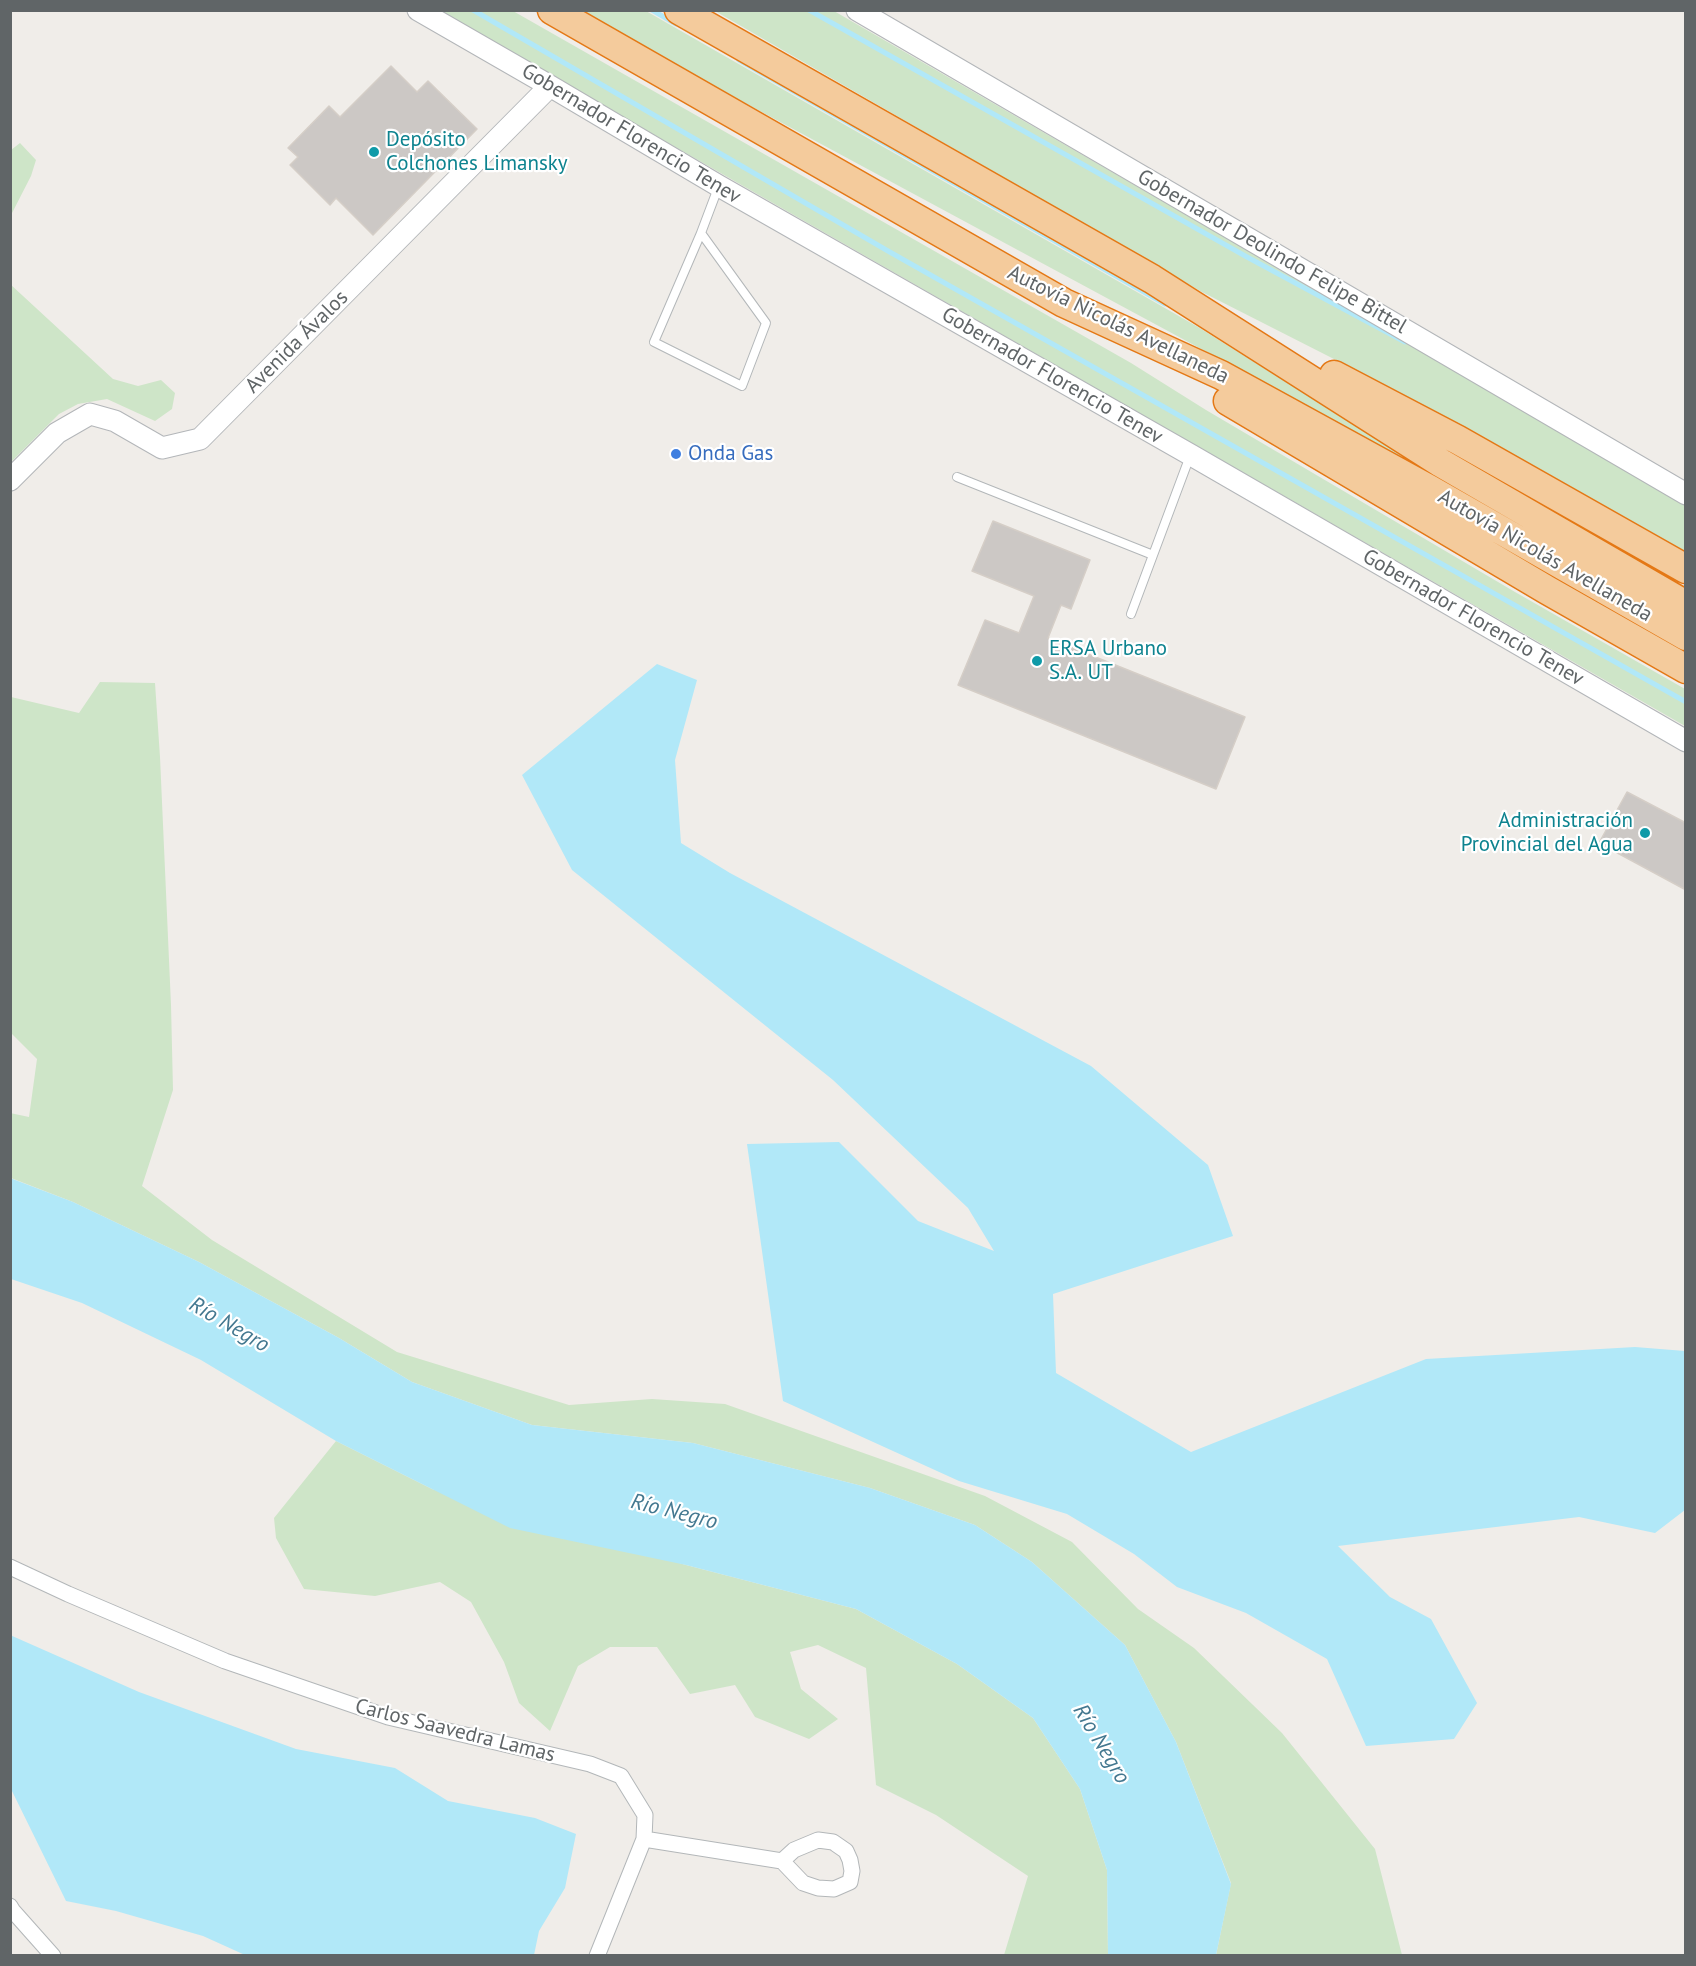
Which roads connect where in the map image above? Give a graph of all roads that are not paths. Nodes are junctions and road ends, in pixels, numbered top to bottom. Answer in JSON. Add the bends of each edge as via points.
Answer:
{"nodes":[{"id":1,"x":418,"y":10,"type":"edge"},
{"id":2,"x":552,"y":10,"type":"edge"},
{"id":3,"x":679,"y":10,"type":"edge"},
{"id":4,"x":857,"y":10,"type":"edge"},
{"id":5,"x":550,"y":86,"type":"junction"},
{"id":6,"x":719,"y":186,"type":"junction"},
{"id":7,"x":701,"y":233,"type":"junction"},
{"id":8,"x":1152,"y":279,"type":"junction"},
{"id":9,"x":1064,"y":303,"type":"junction"},
{"id":10,"x":1191,"y":455,"type":"junction"},
{"id":11,"x":957,"y":477,"type":"dead end"},
{"id":12,"x":10,"y":480,"type":"edge"},
{"id":13,"x":1686,"y":494,"type":"edge"},
{"id":14,"x":1152,"y":555,"type":"junction"},
{"id":15,"x":1686,"y":569,"type":"edge"},
{"id":16,"x":1686,"y":605,"type":"edge"},
{"id":17,"x":1131,"y":614,"type":"dead end"},
{"id":18,"x":1686,"y":636,"type":"edge"},
{"id":19,"x":1686,"y":669,"type":"edge"},
{"id":20,"x":1686,"y":741,"type":"edge"},
{"id":21,"x":10,"y":1567,"type":"edge"},
{"id":22,"x":644,"y":1839,"type":"junction"},
{"id":23,"x":782,"y":1861,"type":"dead end"},
{"id":24,"x":10,"y":1905,"type":"edge"},
{"id":25,"x":52,"y":1956,"type":"edge"},
{"id":26,"x":597,"y":1956,"type":"edge"}],
"edges":[{"from":1,"to":5,"type":"street","name":"Gobernador Florencio Tenev"},
{"from":2,"to":9,"type":"highway","name":"Autovía Nicolás Avellaneda"},
{"from":3,"to":8,"type":"highway","name":"Autovía Nicolás Avellaneda"},
{"from":4,"to":13,"type":"street","name":"Gobernador Deolindo Felipe Bittel"},
{"from":5,"to":6,"type":"street","name":"Gobernador Florencio Tenev"},
{"from":5,"to":12,"type":"street","name":"Avenida Ávalos","via":[[200,438],[162,448],[115,421],[90,414],[57,433]]},
{"from":6,"to":7,"type":"lane"},
{"from":6,"to":10,"type":"street","name":"Gobernador Florencio Tenev"},
{"from":7,"to":7,"type":"lane","via":[[766,323],[742,386],[654,342]]},
{"from":8,"to":15,"type":"highway","via":[[1458,440]]},
{"from":8,"to":16,"type":"highway","name":"Autovía Nicolás Avellaneda","via":[[1441,463]]},
{"from":9,"to":18,"type":"highway","name":"Autovía Nicolás Avellaneda","via":[[1221,375]]},
{"from":9,"to":19,"type":"highway"},
{"from":10,"to":14,"type":"lane"},
{"from":10,"to":20,"type":"street","name":"Gobernador Florencio Tenev"},
{"from":11,"to":14,"type":"lane"},
{"from":14,"to":17,"type":"lane"},
{"from":21,"to":22,"type":"street","name":"Carlos Saavedra Lamas","via":[[225,1661],[333,1699],[388,1717],[590,1764],[621,1776],[645,1815]]},
{"from":22,"to":23,"type":"street"},
{"from":22,"to":26,"type":"street","name":"Carlos Saavedra Lamas"},
{"from":24,"to":25,"type":"street"}]}
